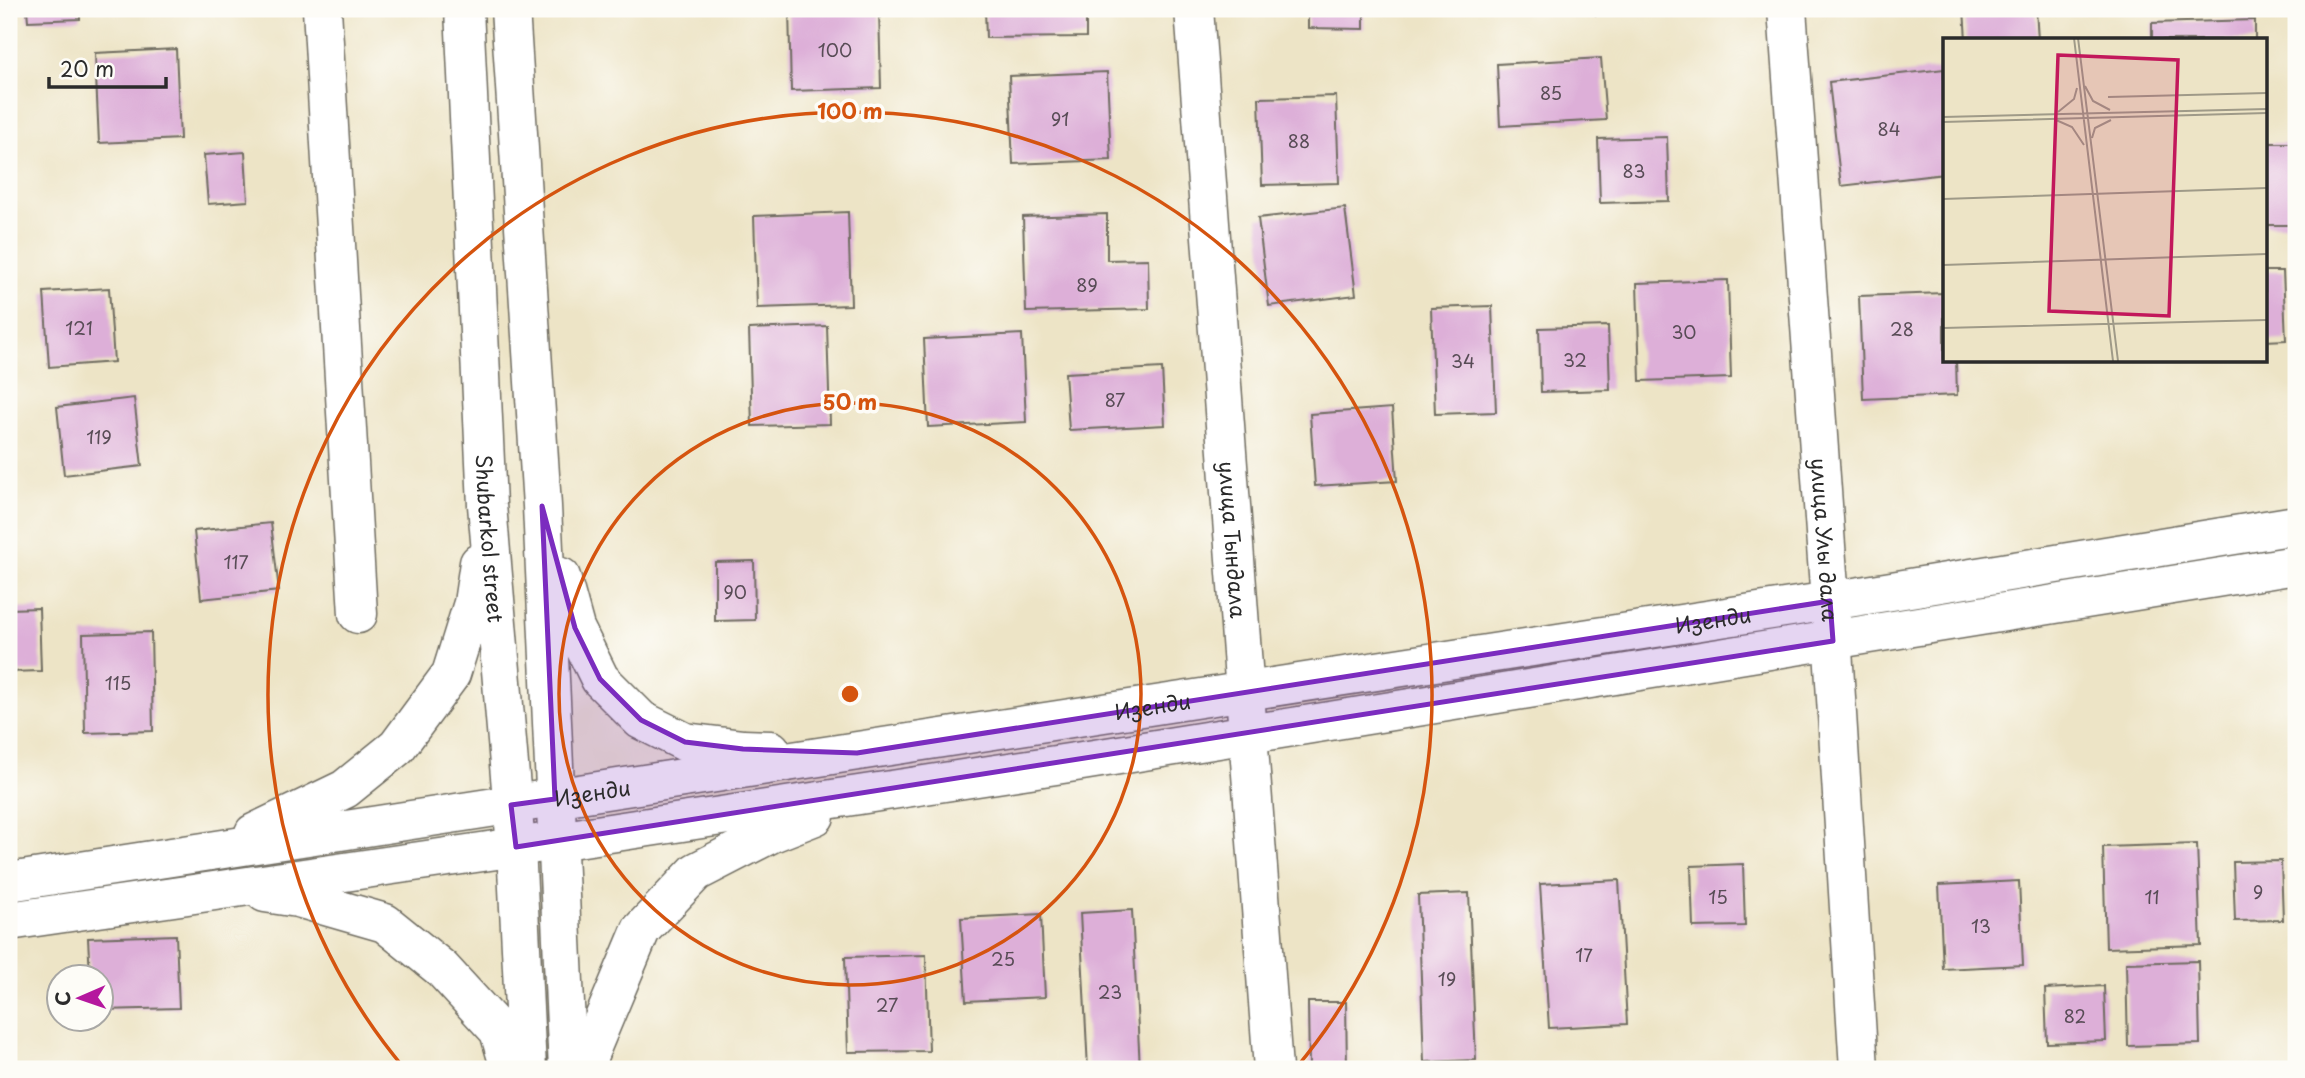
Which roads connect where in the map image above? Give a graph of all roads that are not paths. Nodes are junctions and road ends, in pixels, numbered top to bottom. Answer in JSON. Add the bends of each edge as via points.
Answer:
{"nodes":[{"id":1,"x":322,"y":9,"type":"edge"},
{"id":2,"x":464,"y":9,"type":"edge"},
{"id":3,"x":510,"y":9,"type":"edge"},
{"id":4,"x":1194,"y":9,"type":"edge"},
{"id":5,"x":1787,"y":9,"type":"edge"},
{"id":6,"x":487,"y":505,"type":"junction"},
{"id":7,"x":542,"y":506,"type":"junction"},
{"id":8,"x":2296,"y":525,"type":"edge"},
{"id":9,"x":2296,"y":565,"type":"edge"},
{"id":10,"x":1830,"y":601,"type":"junction"},
{"id":11,"x":358,"y":614,"type":"dead end"},
{"id":12,"x":1833,"y":641,"type":"junction"},
{"id":13,"x":1244,"y":692,"type":"junction"},
{"id":14,"x":1248,"y":735,"type":"junction"},
{"id":15,"x":857,"y":752,"type":"junction"},
{"id":16,"x":883,"y":790,"type":"junction"},
{"id":17,"x":555,"y":799,"type":"junction"},
{"id":18,"x":512,"y":805,"type":"junction"},
{"id":19,"x":557,"y":841,"type":"junction"},
{"id":20,"x":516,"y":847,"type":"junction"},
{"id":21,"x":217,"y":851,"type":"junction"},
{"id":22,"x":9,"y":882,"type":"edge"},
{"id":23,"x":232,"y":888,"type":"junction"},
{"id":24,"x":9,"y":921,"type":"edge"},
{"id":25,"x":510,"y":1069,"type":"edge"},
{"id":26,"x":527,"y":1069,"type":"edge"},
{"id":27,"x":568,"y":1069,"type":"edge"},
{"id":28,"x":586,"y":1069,"type":"edge"},
{"id":29,"x":1273,"y":1069,"type":"edge"},
{"id":30,"x":1859,"y":1069,"type":"edge"}],
"edges":[{"from":1,"to":11,"type":"street"},
{"from":2,"to":6,"type":"street","name":"Shubarkol street"},
{"from":3,"to":7,"type":"street"},
{"from":4,"to":13,"type":"street","name":"улица Тындала"},
{"from":5,"to":10,"type":"street","name":"улица Улы дала"},
{"from":6,"to":18,"type":"street","name":"Shubarkol street"},
{"from":6,"to":21,"type":"street","via":[[473,603],[451,674],[397,747],[345,789]]},
{"from":7,"to":15,"type":"street","via":[[575,628],[600,680],[641,720],[685,742],[743,749]]},
{"from":7,"to":17,"type":"street"},
{"from":8,"to":10,"type":"street","name":"Изенди"},
{"from":9,"to":12,"type":"street","name":"Изенди"},
{"from":10,"to":12,"type":"street","name":"улица Улы дала"},
{"from":10,"to":13,"type":"street","name":"Изенди"},
{"from":12,"to":14,"type":"street","name":"Изенди"},
{"from":12,"to":30,"type":"street","name":"улица Улы дала"},
{"from":13,"to":14,"type":"street","name":"улица Тындала"},
{"from":13,"to":15,"type":"street","name":"Изенди"},
{"from":14,"to":16,"type":"street","name":"Изенди"},
{"from":14,"to":29,"type":"street","name":"улица Тындала"},
{"from":15,"to":17,"type":"street","name":"Изенди"},
{"from":16,"to":19,"type":"street","name":"Изенди"},
{"from":16,"to":28,"type":"street","via":[[772,833],[696,872],[641,930]]},
{"from":17,"to":18,"type":"street","name":"Изенди"},
{"from":17,"to":19,"type":"street"},
{"from":18,"to":20,"type":"street","name":"Shubarkol street"},
{"from":18,"to":21,"type":"street","name":"Изенди"},
{"from":19,"to":20,"type":"street","name":"Изенди"},
{"from":19,"to":27,"type":"street"},
{"from":20,"to":23,"type":"street","name":"Изенди"},
{"from":20,"to":26,"type":"street","name":"Shubarkol street"},
{"from":21,"to":22,"type":"street","name":"Изенди"},
{"from":23,"to":24,"type":"street","name":"Изенди"},
{"from":23,"to":25,"type":"street","via":[[299,898],[385,923],[442,969],[499,1031]]}]}
